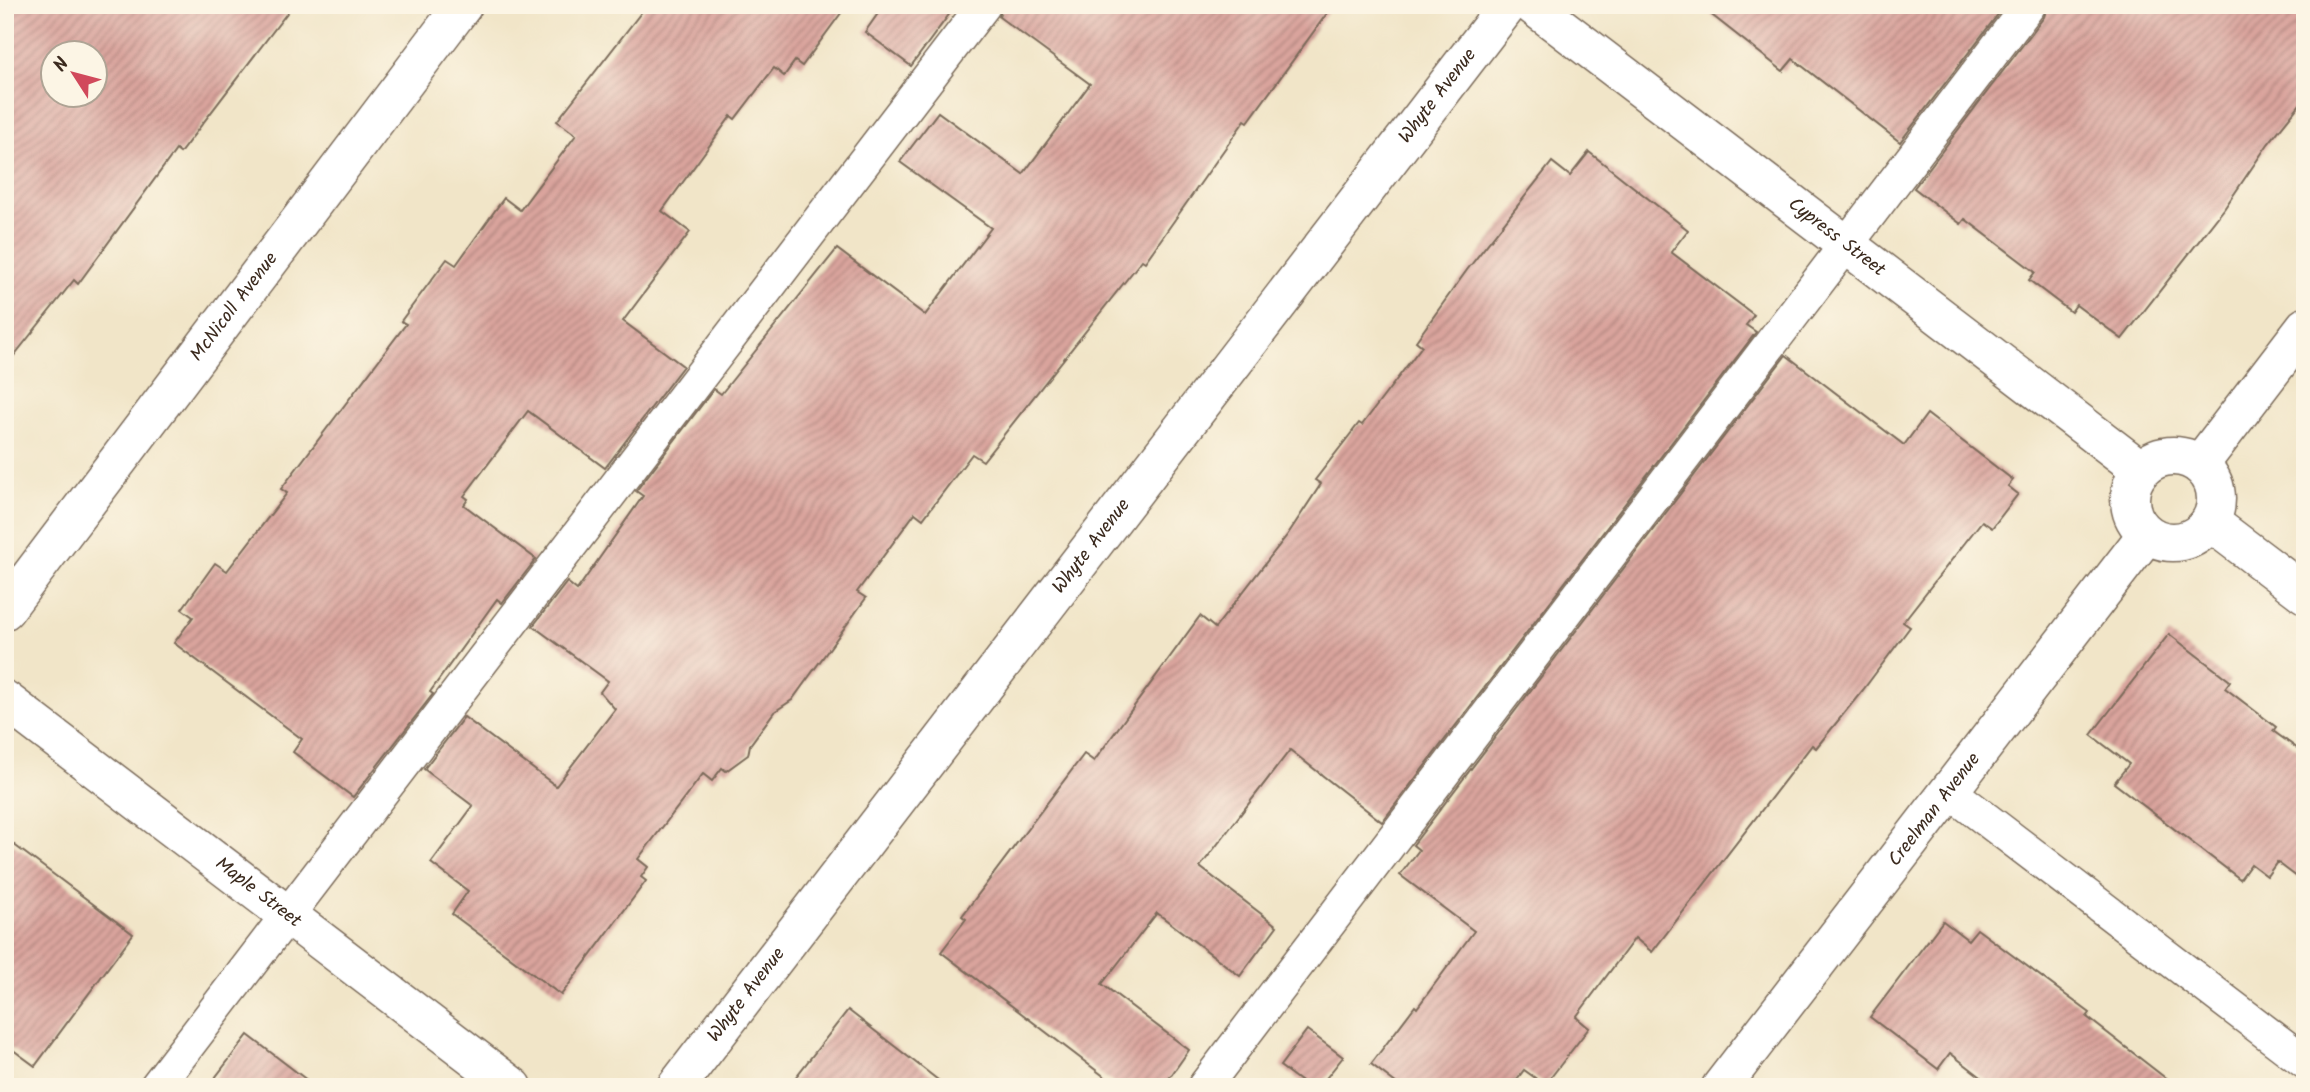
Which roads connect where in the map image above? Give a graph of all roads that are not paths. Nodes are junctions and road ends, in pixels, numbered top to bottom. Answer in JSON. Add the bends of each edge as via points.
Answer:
{"nodes":[{"id":1,"x":463,"y":5,"type":"edge"},
{"id":2,"x":984,"y":5,"type":"edge"},
{"id":3,"x":1507,"y":5,"type":"edge"},
{"id":4,"x":1532,"y":5,"type":"edge"},
{"id":5,"x":2029,"y":5,"type":"edge"},
{"id":6,"x":1846,"y":245,"type":"junction"},
{"id":7,"x":2305,"y":327,"type":"edge"},
{"id":8,"x":2200,"y":464,"type":"junction"},
{"id":9,"x":2140,"y":469,"type":"junction"},
{"id":10,"x":2210,"y":522,"type":"junction"},
{"id":11,"x":2147,"y":534,"type":"junction"},
{"id":12,"x":2305,"y":594,"type":"edge"},
{"id":13,"x":5,"y":610,"type":"edge"},
{"id":14,"x":5,"y":700,"type":"edge"},
{"id":15,"x":1949,"y":791,"type":"junction"},
{"id":16,"x":288,"y":915,"type":"junction"},
{"id":17,"x":2305,"y":1062,"type":"edge"},
{"id":18,"x":1729,"y":1084,"type":"edge"},
{"id":19,"x":156,"y":1087,"type":"edge"},
{"id":20,"x":513,"y":1087,"type":"edge"},
{"id":21,"x":676,"y":1087,"type":"edge"},
{"id":22,"x":1203,"y":1087,"type":"edge"}],
"edges":[{"from":1,"to":13,"type":"street","name":"McNicoll Avenue"},
{"from":2,"to":16,"type":"lane"},
{"from":3,"to":21,"type":"street","name":"Whyte Avenue"},
{"from":4,"to":6,"type":"street","name":"Cypress Street"},
{"from":5,"to":6,"type":"lane"},
{"from":6,"to":9,"type":"street","name":"Cypress Street"},
{"from":6,"to":22,"type":"lane"},
{"from":7,"to":8,"type":"street"},
{"from":8,"to":9,"type":"street","via":[[2169,455]]},
{"from":8,"to":10,"type":"street","via":[[2216,491]]},
{"from":9,"to":11,"type":"street","via":[[2131,485],[2129,503],[2134,520]]},
{"from":10,"to":11,"type":"street","via":[[2197,535],[2180,542]]},
{"from":10,"to":12,"type":"street"},
{"from":11,"to":15,"type":"street","name":"Creelman Avenue"},
{"from":14,"to":16,"type":"street","name":"Maple Street"},
{"from":15,"to":17,"type":"lane"},
{"from":15,"to":18,"type":"street","name":"Creelman Avenue"},
{"from":16,"to":19,"type":"lane"},
{"from":16,"to":20,"type":"street","name":"Maple Street"}]}
